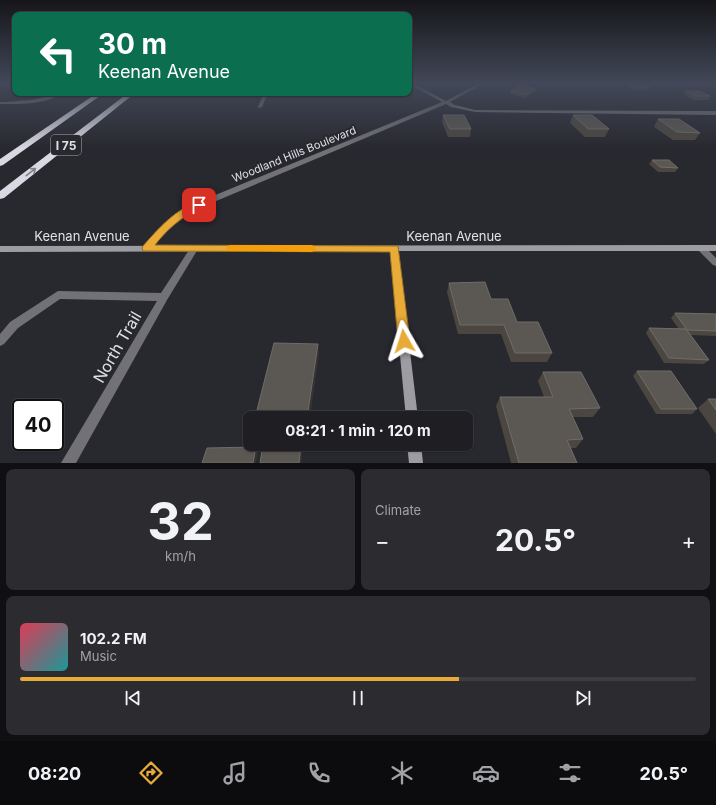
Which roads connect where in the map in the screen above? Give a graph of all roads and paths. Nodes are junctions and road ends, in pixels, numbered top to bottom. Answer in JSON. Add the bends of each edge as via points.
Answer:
{"nodes":[{"id":1,"x":83,"y":106,"type":"edge"},
{"id":2,"x":116,"y":106,"type":"edge"},
{"id":3,"x":439,"y":106,"type":"edge"},
{"id":4,"x":453,"y":106,"type":"edge"},
{"id":5,"x":716,"y":113,"type":"edge"},
{"id":6,"x":0,"y":164,"type":"edge"},
{"id":7,"x":0,"y":196,"type":"edge"},
{"id":8,"x":147,"y":248,"type":"junction"},
{"id":9,"x":701,"y":248,"type":"junction"},
{"id":10,"x":716,"y":248,"type":"edge"},
{"id":11,"x":0,"y":249,"type":"edge"},
{"id":12,"x":194,"y":249,"type":"junction"},
{"id":13,"x":394,"y":249,"type":"junction"},
{"id":14,"x":716,"y":263,"type":"edge"},
{"id":15,"x":164,"y":297,"type":"junction"},
{"id":16,"x":0,"y":341,"type":"edge"},
{"id":17,"x":411,"y":411,"type":"edge"},
{"id":18,"x":415,"y":451,"type":"edge"},
{"id":19,"x":68,"y":463,"type":"edge"},
{"id":20,"x":416,"y":463,"type":"edge"}],
"edges":[{"from":1,"to":6,"type":"highway","number":"I 75"},
{"from":7,"to":2,"type":"highway","number":"I 75","one_way":true},
{"from":3,"to":8,"type":"street","name":"Woodland Hills Boulevard","via":[[199,205],[164,227]]},
{"from":4,"to":5,"type":"street","via":[[474,111]]},
{"from":8,"to":11,"type":"street","name":"Keenan Avenue"},
{"from":8,"to":12,"type":"street","name":"Keenan Avenue"},
{"from":9,"to":10,"type":"street","name":"Keenan Avenue"},
{"from":9,"to":13,"type":"street","name":"Keenan Avenue"},
{"from":9,"to":14,"type":"street"},
{"from":12,"to":13,"type":"street","name":"Keenan Avenue"},
{"from":12,"to":15,"type":"street","name":"North Trail"},
{"from":13,"to":17,"type":"street"},
{"from":15,"to":16,"type":"street","via":[[58,295],[14,325]]},
{"from":15,"to":19,"type":"street","name":"North Trail"},
{"from":18,"to":20,"type":"street"}]}
